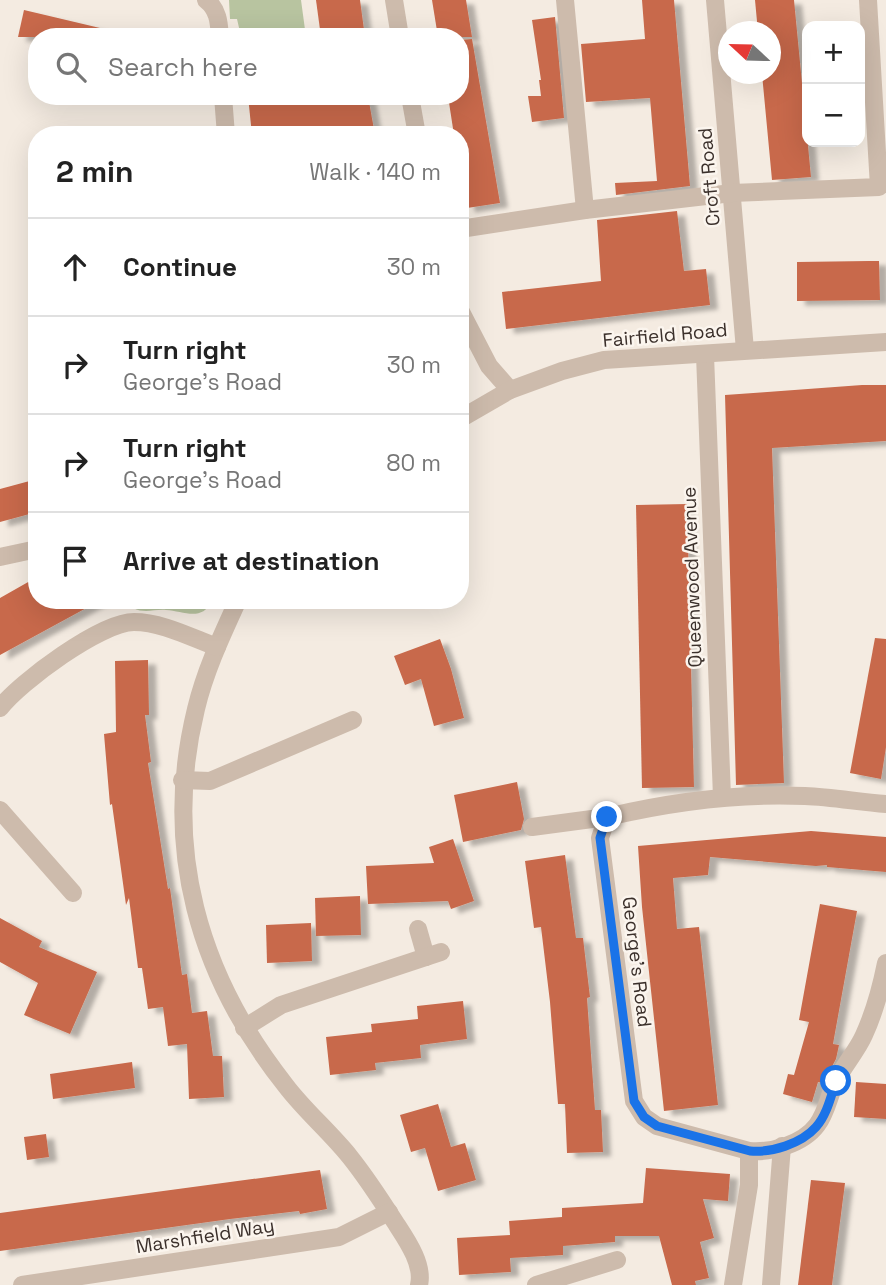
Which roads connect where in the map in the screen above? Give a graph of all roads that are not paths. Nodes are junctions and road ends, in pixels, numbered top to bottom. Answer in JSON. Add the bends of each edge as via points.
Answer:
{"nodes":[{"id":1,"x":206,"y":0,"type":"edge"},
{"id":2,"x":394,"y":0,"type":"edge"},
{"id":3,"x":565,"y":0,"type":"edge"},
{"id":4,"x":715,"y":0,"type":"edge"},
{"id":5,"x":868,"y":0,"type":"edge"},
{"id":6,"x":219,"y":28,"type":"edge"},
{"id":7,"x":399,"y":28,"type":"edge"},
{"id":8,"x":224,"y":105,"type":"edge"},
{"id":9,"x":411,"y":105,"type":"edge"},
{"id":10,"x":225,"y":126,"type":"edge"},
{"id":11,"x":415,"y":126,"type":"edge"},
{"id":12,"x":732,"y":193,"type":"junction"},
{"id":13,"x":585,"y":210,"type":"junction"},
{"id":14,"x":469,"y":228,"type":"edge"},
{"id":15,"x":469,"y":327,"type":"edge"},
{"id":16,"x":886,"y":342,"type":"edge"},
{"id":17,"x":745,"y":350,"type":"junction"},
{"id":18,"x":705,"y":355,"type":"junction"},
{"id":19,"x":510,"y":390,"type":"junction"},
{"id":20,"x":469,"y":413,"type":"edge"},
{"id":21,"x":28,"y":551,"type":"edge"},
{"id":22,"x":0,"y":557,"type":"edge"},
{"id":23,"x":234,"y":609,"type":"edge"},
{"id":24,"x":217,"y":647,"type":"junction"},
{"id":25,"x":0,"y":708,"type":"edge"},
{"id":26,"x":353,"y":720,"type":"dead end"},
{"id":27,"x":183,"y":780,"type":"junction"},
{"id":28,"x":722,"y":797,"type":"junction"},
{"id":29,"x":886,"y":804,"type":"edge"},
{"id":30,"x":0,"y":810,"type":"edge"},
{"id":31,"x":607,"y":817,"type":"junction"},
{"id":32,"x":532,"y":827,"type":"dead end"},
{"id":33,"x":73,"y":893,"type":"dead end"},
{"id":34,"x":418,"y":929,"type":"dead end"},
{"id":35,"x":886,"y":963,"type":"edge"},
{"id":36,"x":244,"y":1028,"type":"junction"},
{"id":37,"x":782,"y":1146,"type":"junction"},
{"id":38,"x":750,"y":1151,"type":"junction"},
{"id":39,"x":389,"y":1212,"type":"junction"},
{"id":40,"x":617,"y":1260,"type":"dead end"},
{"id":41,"x":22,"y":1285,"type":"edge"},
{"id":42,"x":419,"y":1285,"type":"edge"},
{"id":43,"x":536,"y":1285,"type":"edge"},
{"id":44,"x":733,"y":1285,"type":"edge"},
{"id":45,"x":771,"y":1285,"type":"edge"}],
"edges":[{"from":1,"to":6,"type":"street","via":[[213,5]]},
{"from":2,"to":7,"type":"street"},
{"from":3,"to":13,"type":"street"},
{"from":4,"to":12,"type":"street","name":"Croft Road"},
{"from":5,"to":12,"type":"street","via":[[879,187]]},
{"from":8,"to":10,"type":"street"},
{"from":9,"to":11,"type":"street"},
{"from":12,"to":13,"type":"street"},
{"from":12,"to":17,"type":"street","name":"Croft Road"},
{"from":13,"to":14,"type":"street"},
{"from":15,"to":19,"type":"street","via":[[489,366]]},
{"from":16,"to":17,"type":"street","name":"Fairfield Road"},
{"from":17,"to":18,"type":"street","name":"Fairfield Road"},
{"from":18,"to":19,"type":"street","name":"Fairfield Road","via":[[604,360]]},
{"from":18,"to":28,"type":"street","name":"Queenwood Avenue"},
{"from":19,"to":20,"type":"street","name":"Fairfield Road"},
{"from":21,"to":22,"type":"street"},
{"from":23,"to":24,"type":"street"},
{"from":24,"to":25,"type":"street","via":[[159,626],[120,624],[70,649]]},
{"from":24,"to":27,"type":"street","via":[[196,707]]},
{"from":26,"to":27,"type":"street","via":[[210,780]]},
{"from":27,"to":36,"type":"street","via":[[186,866],[195,909],[214,967]]},
{"from":28,"to":29,"type":"street","via":[[806,796]]},
{"from":28,"to":31,"type":"street"},
{"from":30,"to":33,"type":"street"},
{"from":31,"to":32,"type":"street"},
{"from":31,"to":38,"type":"street","name":"George's Road","via":[[600,838],[634,1101],[657,1126]]},
{"from":34,"to":36,"type":"street","via":[[434,954],[281,1005]]},
{"from":35,"to":37,"type":"street","via":[[864,1036],[836,1081],[828,1106],[816,1127]]},
{"from":36,"to":39,"type":"street","via":[[286,1087],[349,1156]]},
{"from":37,"to":38,"type":"street","via":[[764,1153]]},
{"from":37,"to":45,"type":"street"},
{"from":38,"to":44,"type":"street"},
{"from":39,"to":41,"type":"street","name":"Marshfield Way","via":[[339,1237]]},
{"from":39,"to":42,"type":"street","via":[[409,1244]]},
{"from":40,"to":43,"type":"street"}]}
